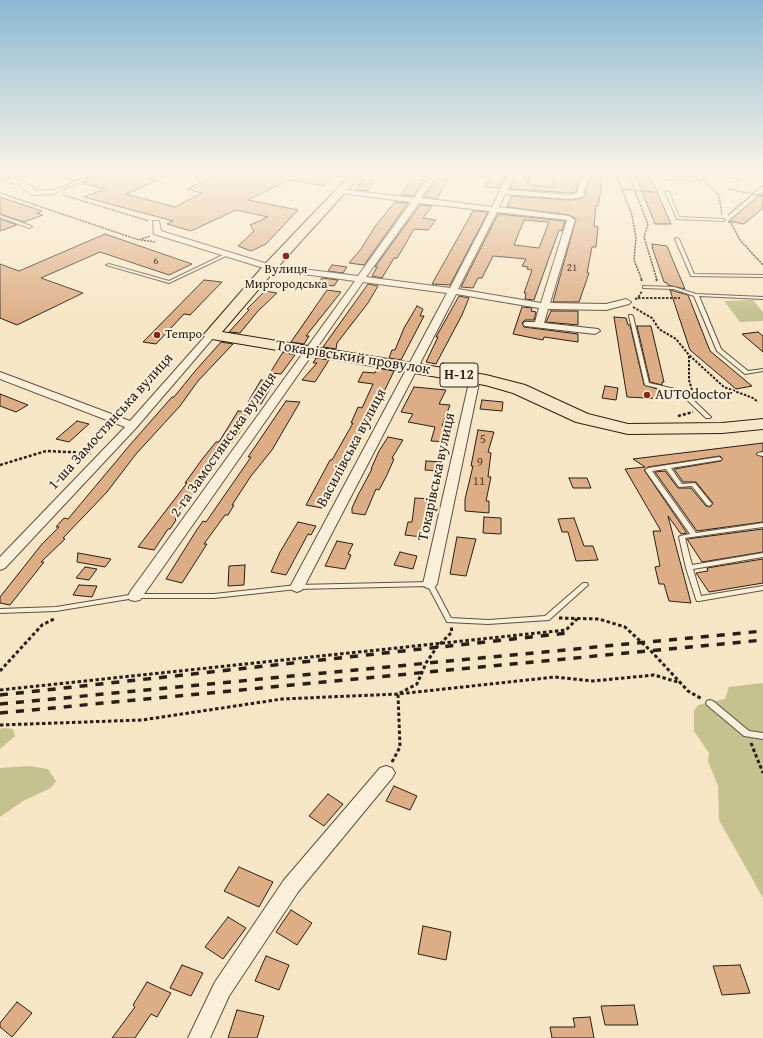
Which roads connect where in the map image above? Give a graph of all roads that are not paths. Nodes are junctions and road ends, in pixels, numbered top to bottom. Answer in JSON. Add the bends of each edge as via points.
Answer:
{"nodes":[{"id":1,"x":18,"y":222,"type":"edge"},
{"id":2,"x":311,"y":222,"type":"edge"},
{"id":3,"x":400,"y":222,"type":"edge"},
{"id":4,"x":487,"y":222,"type":"edge"},
{"id":5,"x":570,"y":222,"type":"edge"},
{"id":6,"x":156,"y":223,"type":"dead end"},
{"id":7,"x":30,"y":227,"type":"dead end"},
{"id":8,"x":677,"y":238,"type":"dead end"},
{"id":9,"x":228,"y":254,"type":"junction"},
{"id":10,"x":108,"y":265,"type":"dead end"},
{"id":11,"x":270,"y":267,"type":"junction"},
{"id":12,"x":763,"y":276,"type":"edge"},
{"id":13,"x":359,"y":279,"type":"junction"},
{"id":14,"x":644,"y":287,"type":"dead end"},
{"id":15,"x":453,"y":291,"type":"junction"},
{"id":16,"x":696,"y":294,"type":"junction"},
{"id":17,"x":763,"y":298,"type":"edge"},
{"id":18,"x":626,"y":302,"type":"road end"},
{"id":19,"x":545,"y":306,"type":"junction"},
{"id":20,"x":631,"y":316,"type":"dead end"},
{"id":21,"x":528,"y":324,"type":"dead end"},
{"id":22,"x":538,"y":324,"type":"junction"},
{"id":23,"x":595,"y":331,"type":"dead end"},
{"id":24,"x":210,"y":335,"type":"junction"},
{"id":25,"x":309,"y":350,"type":"junction"},
{"id":26,"x":412,"y":367,"type":"junction"},
{"id":27,"x":763,"y":370,"type":"edge"},
{"id":28,"x":0,"y":376,"type":"edge"},
{"id":29,"x":475,"y":378,"type":"junction"},
{"id":30,"x":760,"y":406,"type":"edge"},
{"id":31,"x":703,"y":419,"type":"junction"},
{"id":32,"x":763,"y":424,"type":"edge"},
{"id":33,"x":132,"y":426,"type":"junction"},
{"id":34,"x":719,"y":459,"type":"dead end"},
{"id":35,"x":667,"y":467,"type":"junction"},
{"id":36,"x":708,"y":504,"type":"dead end"},
{"id":37,"x":763,"y":525,"type":"edge"},
{"id":38,"x":694,"y":535,"type":"junction"},
{"id":39,"x":763,"y":555,"type":"edge"},
{"id":40,"x":0,"y":565,"type":"edge"},
{"id":41,"x":689,"y":568,"type":"junction"},
{"id":42,"x":430,"y":584,"type":"junction"},
{"id":43,"x":585,"y":585,"type":"dead end"},
{"id":44,"x":296,"y":587,"type":"junction"},
{"id":45,"x":763,"y":588,"type":"edge"},
{"id":46,"x":134,"y":596,"type":"junction"},
{"id":47,"x":0,"y":611,"type":"edge"},
{"id":48,"x":710,"y":703,"type":"road end"},
{"id":49,"x":763,"y":736,"type":"edge"},
{"id":50,"x":386,"y":773,"type":"road end"},
{"id":51,"x":199,"y":1038,"type":"edge"}],
"edges":[{"from":1,"to":7,"type":"lane"},
{"from":2,"to":11,"type":"main road","name":"1-ша Замостянська вулиця"},
{"from":3,"to":13,"type":"street","name":"2-га Замостянська вулиця"},
{"from":4,"to":15,"type":"street","name":"Василівська вулиця"},
{"from":5,"to":19,"type":"street"},
{"from":6,"to":9,"type":"street","via":[[157,232]]},
{"from":8,"to":12,"type":"lane","via":[[692,275]]},
{"from":9,"to":10,"type":"lane","via":[[169,282]]},
{"from":9,"to":11,"type":"street"},
{"from":11,"to":13,"type":"street"},
{"from":11,"to":24,"type":"main road","name":"1-ша Замостянська вулиця"},
{"from":13,"to":15,"type":"street"},
{"from":13,"to":25,"type":"street","name":"2-га Замостянська вулиця"},
{"from":14,"to":16,"type":"lane","via":[[674,288]]},
{"from":15,"to":19,"type":"street"},
{"from":15,"to":26,"type":"street","name":"Василівська вулиця"},
{"from":16,"to":17,"type":"lane"},
{"from":16,"to":27,"type":"lane","via":[[719,350],[747,373]]},
{"from":18,"to":19,"type":"street","via":[[606,307]]},
{"from":19,"to":22,"type":"street"},
{"from":20,"to":31,"type":"lane","via":[[647,384],[685,395]]},
{"from":21,"to":22,"type":"street"},
{"from":22,"to":23,"type":"street"},
{"from":24,"to":25,"type":"main road","name":"Токарівський провулок","number":"Н-12"},
{"from":24,"to":33,"type":"street","name":"1-ша Замостянська вулиця"},
{"from":25,"to":26,"type":"main road","name":"Токарівський провулок","number":"Н-12"},
{"from":25,"to":46,"type":"street","name":"2-га Замостянська вулиця"},
{"from":26,"to":29,"type":"main road","name":"Токарівський провулок","number":"Н-12"},
{"from":26,"to":44,"type":"street","name":"Василівська вулиця"},
{"from":28,"to":33,"type":"street"},
{"from":29,"to":31,"type":"main road","name":"Токарівський провулок","number":"Н-12","via":[[519,389],[582,418],[628,429],[661,430]]},
{"from":29,"to":42,"type":"street","name":"Токарівська вулиця"},
{"from":30,"to":31,"type":"main road"},
{"from":31,"to":32,"type":"main road","number":"Н-12","via":[[722,428]]},
{"from":33,"to":40,"type":"street","name":"1-ша Замостянська вулиця"},
{"from":34,"to":35,"type":"lane"},
{"from":35,"to":36,"type":"lane","via":[[681,486],[693,484]]},
{"from":35,"to":38,"type":"lane","via":[[648,470]]},
{"from":37,"to":38,"type":"lane"},
{"from":38,"to":41,"type":"lane","via":[[682,537]]},
{"from":39,"to":41,"type":"lane"},
{"from":41,"to":45,"type":"lane","via":[[700,599]]},
{"from":42,"to":43,"type":"lane","via":[[449,620],[488,622],[547,618]]},
{"from":42,"to":44,"type":"lane"},
{"from":44,"to":46,"type":"lane","via":[[214,596]]},
{"from":46,"to":47,"type":"lane","via":[[56,609]]},
{"from":48,"to":49,"type":"lane","via":[[747,734]]},
{"from":50,"to":51,"type":"street","via":[[291,886],[222,990]]}]}
